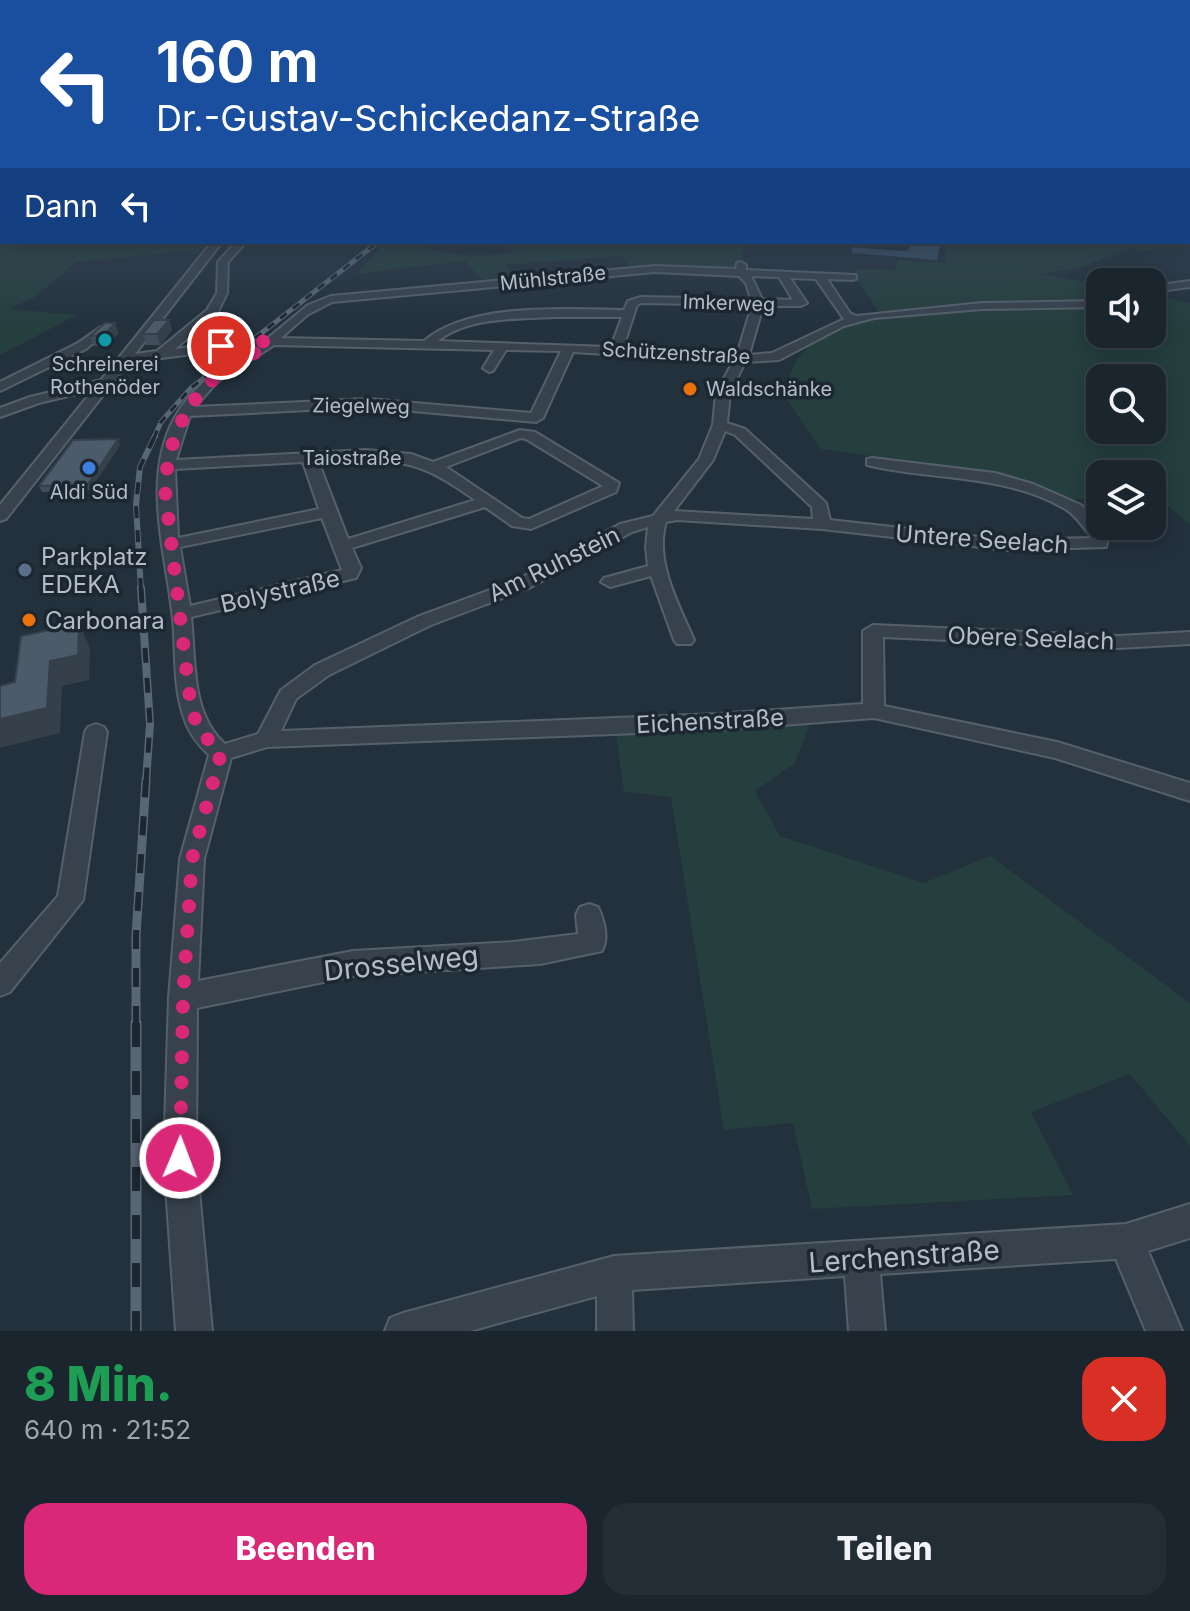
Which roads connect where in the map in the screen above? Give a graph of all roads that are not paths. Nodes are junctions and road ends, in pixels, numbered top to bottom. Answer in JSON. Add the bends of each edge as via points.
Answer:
{"nodes":[{"id":1,"x":215,"y":244,"type":"edge"},
{"id":2,"x":239,"y":244,"type":"edge"},
{"id":3,"x":749,"y":258,"type":"dead end"},
{"id":4,"x":741,"y":271,"type":"junction"},
{"id":5,"x":781,"y":272,"type":"junction"},
{"id":6,"x":818,"y":274,"type":"junction"},
{"id":7,"x":852,"y":277,"type":"dead end"},
{"id":8,"x":1190,"y":284,"type":"edge"},
{"id":9,"x":1166,"y":287,"type":"edge"},
{"id":10,"x":758,"y":304,"type":"junction"},
{"id":11,"x":1086,"y":304,"type":"edge"},
{"id":12,"x":629,"y":314,"type":"junction"},
{"id":13,"x":853,"y":319,"type":"junction"},
{"id":14,"x":101,"y":331,"type":"edge"},
{"id":15,"x":269,"y":341,"type":"junction"},
{"id":16,"x":429,"y":343,"type":"junction"},
{"id":17,"x":503,"y":345,"type":"junction"},
{"id":18,"x":569,"y":348,"type":"junction"},
{"id":19,"x":616,"y":351,"type":"junction"},
{"id":20,"x":160,"y":355,"type":"junction"},
{"id":21,"x":122,"y":359,"type":"junction"},
{"id":22,"x":741,"y":359,"type":"junction"},
{"id":23,"x":489,"y":368,"type":"dead end"},
{"id":24,"x":102,"y":384,"type":"junction"},
{"id":25,"x":0,"y":387,"type":"edge"},
{"id":26,"x":0,"y":395,"type":"edge"},
{"id":27,"x":35,"y":400,"type":"junction"},
{"id":28,"x":186,"y":412,"type":"junction"},
{"id":29,"x":0,"y":413,"type":"edge"},
{"id":30,"x":720,"y":425,"type":"junction"},
{"id":31,"x":309,"y":458,"type":"junction"},
{"id":32,"x":872,"y":462,"type":"dead end"},
{"id":33,"x":166,"y":465,"type":"junction"},
{"id":34,"x":436,"y":466,"type":"junction"},
{"id":35,"x":487,"y":501,"type":"junction"},
{"id":36,"x":328,"y":512,"type":"junction"},
{"id":37,"x":0,"y":516,"type":"edge"},
{"id":38,"x":659,"y":519,"type":"junction"},
{"id":39,"x":822,"y":524,"type":"junction"},
{"id":40,"x":172,"y":544,"type":"junction"},
{"id":41,"x":342,"y":546,"type":"junction"},
{"id":42,"x":658,"y":569,"type":"junction"},
{"id":43,"x":610,"y":582,"type":"dead end"},
{"id":44,"x":181,"y":614,"type":"junction"},
{"id":45,"x":1190,"y":638,"type":"edge"},
{"id":46,"x":684,"y":640,"type":"dead end"},
{"id":47,"x":874,"y":711,"type":"junction"},
{"id":48,"x":96,"y":732,"type":"dead end"},
{"id":49,"x":266,"y":739,"type":"junction"},
{"id":50,"x":221,"y":753,"type":"junction"},
{"id":51,"x":1190,"y":792,"type":"edge"},
{"id":52,"x":589,"y":915,"type":"dead end"},
{"id":53,"x":0,"y":983,"type":"edge"},
{"id":54,"x":183,"y":998,"type":"junction"},
{"id":55,"x":1190,"y":1221,"type":"edge"},
{"id":56,"x":1126,"y":1241,"type":"junction"},
{"id":57,"x":861,"y":1260,"type":"junction"},
{"id":58,"x":614,"y":1274,"type":"junction"},
{"id":59,"x":194,"y":1331,"type":"edge"},
{"id":60,"x":403,"y":1331,"type":"edge"},
{"id":61,"x":615,"y":1331,"type":"edge"},
{"id":62,"x":867,"y":1331,"type":"edge"},
{"id":63,"x":1164,"y":1331,"type":"edge"}],
"edges":[{"from":1,"to":21,"type":"street"},
{"from":2,"to":20,"type":"street","via":[[223,262],[222,293],[212,312]]},
{"from":3,"to":4,"type":"street","via":[[741,263]]},
{"from":4,"to":5,"type":"street","name":"Mühlstraße"},
{"from":4,"to":10,"type":"street"},
{"from":4,"to":15,"type":"street","name":"Mühlstraße","via":[[628,271],[331,299],[311,307]]},
{"from":5,"to":6,"type":"street","name":"Mühlstraße"},
{"from":5,"to":10,"type":"street","name":"Imkerweg","via":[[801,303]]},
{"from":6,"to":7,"type":"street","name":"Mühlstraße"},
{"from":6,"to":13,"type":"street"},
{"from":8,"to":9,"type":"street"},
{"from":10,"to":12,"type":"street","name":"Imkerweg","via":[[641,300],[632,303]]},
{"from":10,"to":22,"type":"street"},
{"from":11,"to":13,"type":"street","name":"Schützenstraße","via":[[936,309]]},
{"from":12,"to":16,"type":"street","name":"Imkerweg","via":[[507,316],[439,334]]},
{"from":12,"to":19,"type":"street"},
{"from":13,"to":22,"type":"street","name":"Schützenstraße","via":[[775,357]]},
{"from":14,"to":25,"type":"street"},
{"from":15,"to":16,"type":"street","name":"Schützenstraße"},
{"from":15,"to":20,"type":"street","name":"Schützenstraße"},
{"from":15,"to":28,"type":"street","name":"Mühlstraße","via":[[198,393]]},
{"from":16,"to":17,"type":"street","name":"Schützenstraße"},
{"from":17,"to":18,"type":"street","name":"Schützenstraße"},
{"from":17,"to":23,"type":"street"},
{"from":18,"to":19,"type":"street","name":"Schützenstraße"},
{"from":18,"to":28,"type":"street","name":"Ziegelweg","via":[[536,418],[368,403]]},
{"from":19,"to":22,"type":"street","name":"Schützenstraße"},
{"from":20,"to":21,"type":"street","name":"Schützenstraße"},
{"from":21,"to":24,"type":"street"},
{"from":22,"to":30,"type":"street","via":[[723,393]]},
{"from":24,"to":27,"type":"street"},
{"from":24,"to":37,"type":"street"},
{"from":26,"to":27,"type":"street"},
{"from":27,"to":29,"type":"street"},
{"from":28,"to":33,"type":"street","name":"Mühlstraße"},
{"from":30,"to":38,"type":"street","via":[[706,460]]},
{"from":30,"to":39,"type":"street","via":[[740,432],[820,506]]},
{"from":31,"to":33,"type":"street","name":"Taiostraße"},
{"from":31,"to":34,"type":"street","name":"Taiostraße","via":[[381,454]]},
{"from":31,"to":36,"type":"street","name":"Bolystraße"},
{"from":32,"to":39,"type":"street","name":"Untere Seelach","via":[[1027,487],[1075,508],[1100,543],[1007,545]]},
{"from":33,"to":40,"type":"street"},
{"from":34,"to":35,"type":"street","name":"Taiostraße"},
{"from":34,"to":35,"type":"street","name":"Taiostraße","via":[[520,434],[611,483],[610,489],[531,524],[518,523]]},
{"from":35,"to":41,"type":"street"},
{"from":36,"to":40,"type":"street"},
{"from":36,"to":41,"type":"street","name":"Bolystraße"},
{"from":38,"to":39,"type":"street","name":"Untere Seelach","via":[[677,515]]},
{"from":38,"to":42,"type":"street","via":[[653,530]]},
{"from":38,"to":49,"type":"street","name":"Am Ruhstein","via":[[626,528],[523,584],[424,621],[322,670],[288,695]]},
{"from":40,"to":44,"type":"street"},
{"from":41,"to":44,"type":"street","name":"Bolystraße","via":[[350,574]]},
{"from":42,"to":43,"type":"street"},
{"from":42,"to":46,"type":"street"},
{"from":44,"to":50,"type":"street","via":[[197,728]]},
{"from":45,"to":47,"type":"street","name":"Obere Seelach","via":[[1118,642],[873,631]]},
{"from":47,"to":49,"type":"street","name":"Eichenstraße"},
{"from":47,"to":51,"type":"street","name":"Eichenstraße","via":[[1057,750]]},
{"from":48,"to":53,"type":"street","via":[[70,900]]},
{"from":49,"to":50,"type":"street","name":"Eichenstraße"},
{"from":50,"to":54,"type":"street","via":[[192,859]]},
{"from":52,"to":54,"type":"street","name":"Drosselweg","via":[[593,943],[560,950],[374,961]]},
{"from":54,"to":59,"type":"street","via":[[180,1158]]},
{"from":55,"to":56,"type":"street","name":"Lerchenstraße"},
{"from":56,"to":57,"type":"street","name":"Lerchenstraße"},
{"from":56,"to":63,"type":"street"},
{"from":57,"to":58,"type":"street","name":"Lerchenstraße"},
{"from":57,"to":62,"type":"street"},
{"from":58,"to":60,"type":"street","name":"Lerchenstraße"},
{"from":58,"to":61,"type":"street"}]}
